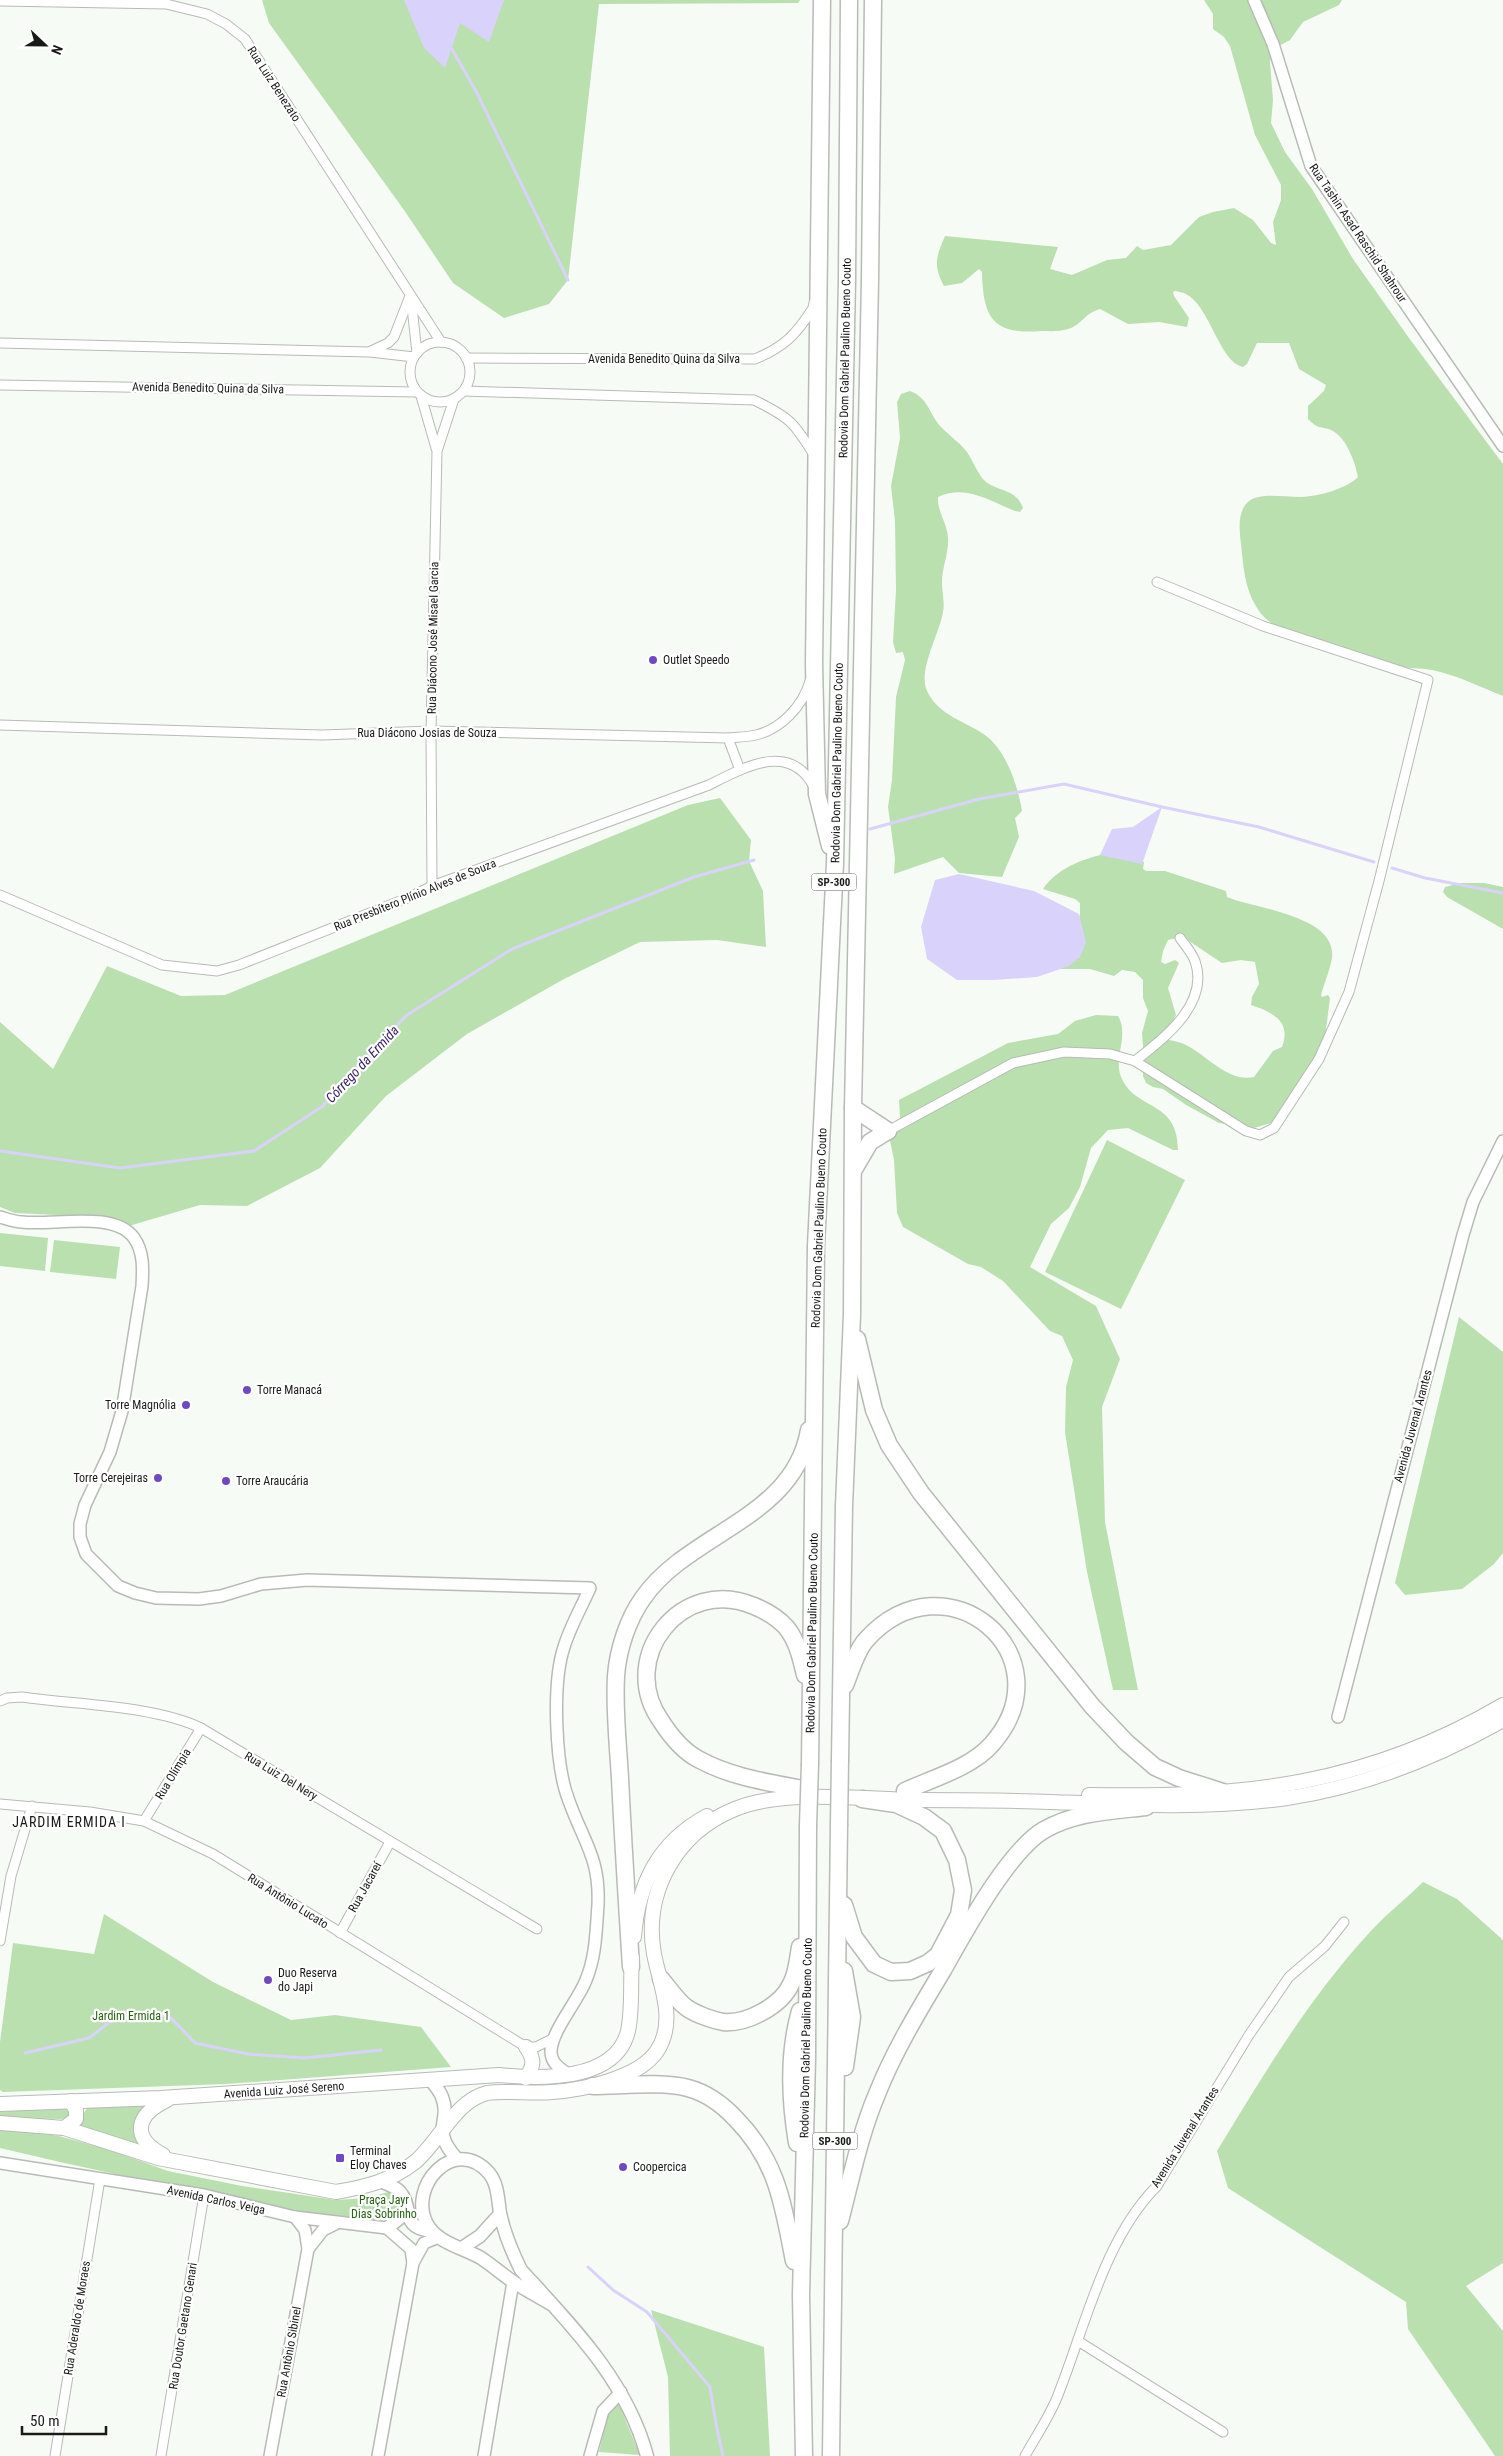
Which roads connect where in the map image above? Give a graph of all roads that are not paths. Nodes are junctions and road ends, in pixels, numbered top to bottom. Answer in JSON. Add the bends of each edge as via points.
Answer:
{"nodes":[{"id":1,"x":822,"y":0,"type":"edge"},
{"id":2,"x":849,"y":0,"type":"edge"},
{"id":3,"x":873,"y":0,"type":"edge"},
{"id":4,"x":1254,"y":0,"type":"edge"},
{"id":5,"x":0,"y":1,"type":"edge"},
{"id":6,"x":819,"y":281,"type":"junction"},
{"id":7,"x":410,"y":296,"type":"junction"},
{"id":8,"x":441,"y":342,"type":"junction"},
{"id":9,"x":0,"y":343,"type":"edge"},
{"id":10,"x":370,"y":352,"type":"junction"},
{"id":11,"x":415,"y":355,"type":"junction"},
{"id":12,"x":466,"y":358,"type":"junction"},
{"id":13,"x":0,"y":385,"type":"edge"},
{"id":14,"x":464,"y":391,"type":"junction"},
{"id":15,"x":418,"y":393,"type":"junction"},
{"id":16,"x":454,"y":399,"type":"junction"},
{"id":17,"x":1503,"y":446,"type":"edge"},
{"id":18,"x":437,"y":450,"type":"junction"},
{"id":19,"x":815,"y":457,"type":"junction"},
{"id":20,"x":1157,"y":582,"type":"dead end"},
{"id":21,"x":814,"y":664,"type":"junction"},
{"id":22,"x":0,"y":725,"type":"edge"},
{"id":23,"x":431,"y":732,"type":"junction"},
{"id":24,"x":728,"y":738,"type":"junction"},
{"id":25,"x":740,"y":770,"type":"junction"},
{"id":26,"x":817,"y":794,"type":"junction"},
{"id":27,"x":835,"y":863,"type":"junction"},
{"id":28,"x":432,"y":886,"type":"junction"},
{"id":29,"x":0,"y":895,"type":"edge"},
{"id":30,"x":1180,"y":938,"type":"dead end"},
{"id":31,"x":1135,"y":1061,"type":"junction"},
{"id":32,"x":852,"y":1108,"type":"junction"},
{"id":33,"x":888,"y":1131,"type":"junction"},
{"id":34,"x":1503,"y":1141,"type":"edge"},
{"id":35,"x":853,"y":1171,"type":"junction"},
{"id":36,"x":0,"y":1217,"type":"edge"},
{"id":37,"x":852,"y":1315,"type":"junction"},
{"id":38,"x":816,"y":1391,"type":"junction"},
{"id":39,"x":842,"y":1691,"type":"junction"},
{"id":40,"x":810,"y":1696,"type":"junction"},
{"id":41,"x":0,"y":1701,"type":"edge"},
{"id":42,"x":1503,"y":1705,"type":"edge"},
{"id":43,"x":1338,"y":1717,"type":"dead end"},
{"id":44,"x":1503,"y":1720,"type":"edge"},
{"id":45,"x":201,"y":1728,"type":"junction"},
{"id":46,"x":802,"y":1789,"type":"junction"},
{"id":47,"x":905,"y":1791,"type":"junction"},
{"id":48,"x":1223,"y":1792,"type":"junction"},
{"id":49,"x":862,"y":1799,"type":"junction"},
{"id":50,"x":0,"y":1804,"type":"edge"},
{"id":51,"x":32,"y":1806,"type":"junction"},
{"id":52,"x":1146,"y":1807,"type":"junction"},
{"id":53,"x":144,"y":1821,"type":"junction"},
{"id":54,"x":390,"y":1842,"type":"junction"},
{"id":55,"x":839,"y":1889,"type":"junction"},
{"id":56,"x":808,"y":1890,"type":"junction"},
{"id":57,"x":1344,"y":1922,"type":"dead end"},
{"id":58,"x":537,"y":1929,"type":"dead end"},
{"id":59,"x":340,"y":1933,"type":"junction"},
{"id":60,"x":0,"y":1941,"type":"edge"},
{"id":61,"x":632,"y":1967,"type":"junction"},
{"id":62,"x":661,"y":1979,"type":"junction"},
{"id":63,"x":554,"y":2038,"type":"junction"},
{"id":64,"x":526,"y":2047,"type":"junction"},
{"id":65,"x":568,"y":2074,"type":"junction"},
{"id":66,"x":526,"y":2078,"type":"junction"},
{"id":67,"x":431,"y":2080,"type":"junction"},
{"id":68,"x":593,"y":2086,"type":"junction"},
{"id":69,"x":182,"y":2096,"type":"junction"},
{"id":70,"x":71,"y":2101,"type":"junction"},
{"id":71,"x":0,"y":2104,"type":"edge"},
{"id":72,"x":0,"y":2122,"type":"edge"},
{"id":73,"x":64,"y":2128,"type":"junction"},
{"id":74,"x":441,"y":2133,"type":"junction"},
{"id":75,"x":457,"y":2159,"type":"junction"},
{"id":76,"x":182,"y":2162,"type":"junction"},
{"id":77,"x":0,"y":2164,"type":"edge"},
{"id":78,"x":100,"y":2179,"type":"junction"},
{"id":79,"x":383,"y":2182,"type":"junction"},
{"id":80,"x":204,"y":2195,"type":"junction"},
{"id":81,"x":406,"y":2213,"type":"junction"},
{"id":82,"x":500,"y":2214,"type":"junction"},
{"id":83,"x":295,"y":2217,"type":"junction"},
{"id":84,"x":335,"y":2224,"type":"junction"},
{"id":85,"x":387,"y":2228,"type":"junction"},
{"id":86,"x":436,"y":2234,"type":"junction"},
{"id":87,"x":834,"y":2245,"type":"junction"},
{"id":88,"x":308,"y":2248,"type":"junction"},
{"id":89,"x":462,"y":2248,"type":"junction"},
{"id":90,"x":413,"y":2263,"type":"junction"},
{"id":91,"x":513,"y":2282,"type":"junction"},
{"id":92,"x":801,"y":2294,"type":"junction"},
{"id":93,"x":551,"y":2304,"type":"junction"},
{"id":94,"x":1078,"y":2341,"type":"junction"},
{"id":95,"x":621,"y":2392,"type":"junction"},
{"id":96,"x":1223,"y":2432,"type":"dead end"},
{"id":97,"x":54,"y":2456,"type":"edge"},
{"id":98,"x":161,"y":2456,"type":"edge"},
{"id":99,"x":270,"y":2456,"type":"edge"},
{"id":100,"x":378,"y":2456,"type":"edge"},
{"id":101,"x":484,"y":2456,"type":"edge"},
{"id":102,"x":590,"y":2456,"type":"edge"},
{"id":103,"x":648,"y":2456,"type":"edge"},
{"id":104,"x":804,"y":2456,"type":"edge"},
{"id":105,"x":831,"y":2456,"type":"edge"},
{"id":106,"x":1025,"y":2456,"type":"edge"}],
"edges":[{"from":1,"to":6,"type":"highway"},
{"from":2,"to":27,"type":"highway","name":"Rodovia Dom Gabriel Paulino Bueno Couto","number":"SP-300","via":[[847,290]]},
{"from":3,"to":32,"type":"highway","name":"Rodovia Dom Gabriel Paulino Bueno Couto","number":"SP-300"},
{"from":4,"to":17,"type":"street","name":"Rua Tashin Asad Raschid Shahrour","via":[[1272,44],[1311,166]]},
{"from":5,"to":7,"type":"street","name":"Rua Luiz Benezato","via":[[166,4],[206,14],[226,24],[246,39]]},
{"from":6,"to":12,"type":"street","name":"Avenida Benedito Quina da Silva","via":[[813,308],[792,338],[755,359]]},
{"from":6,"to":19,"type":"highway"},
{"from":7,"to":8,"type":"street","name":"Rua Luiz Benezato"},
{"from":7,"to":10,"type":"street","via":[[394,337]]},
{"from":7,"to":11,"type":"street"},
{"from":8,"to":11,"type":"street","via":[[424,346]]},
{"from":8,"to":12,"type":"street","via":[[454,346]]},
{"from":9,"to":10,"type":"street"},
{"from":10,"to":11,"type":"street"},
{"from":11,"to":15,"type":"street","via":[[410,372],[411,382]]},
{"from":12,"to":14,"type":"street","via":[[470,372]]},
{"from":13,"to":15,"type":"street","name":"Avenida Benedito Quina da Silva"},
{"from":14,"to":16,"type":"street"},
{"from":14,"to":19,"type":"street","via":[[754,400],[783,414],[802,435]]},
{"from":15,"to":16,"type":"street","via":[[434,402]]},
{"from":15,"to":18,"type":"street"},
{"from":16,"to":18,"type":"street"},
{"from":18,"to":23,"type":"street","name":"Rua Diácono José Misael Garcia"},
{"from":19,"to":21,"type":"highway"},
{"from":20,"to":31,"type":"street","via":[[1263,626],[1428,680],[1349,992],[1319,1059],[1274,1128],[1260,1135],[1246,1131]]},
{"from":21,"to":24,"type":"street","name":"Rua Diácono Josias de Souza","via":[[807,691],[780,724],[757,735]]},
{"from":21,"to":26,"type":"highway"},
{"from":22,"to":23,"type":"street","name":"Rua Diácono Josias de Souza","via":[[322,735]]},
{"from":23,"to":24,"type":"street","name":"Rua Diácono Josias de Souza"},
{"from":23,"to":28,"type":"street","name":"Rua Diácono José Misael Garcia"},
{"from":24,"to":25,"type":"street"},
{"from":25,"to":26,"type":"street","name":"Rua Presbítero Plínio Alves de Souza","via":[[780,760],[807,774]]},
{"from":25,"to":28,"type":"street","name":"Rua Presbítero Plínio Alves de Souza","via":[[709,785]]},
{"from":26,"to":27,"type":"highway"},
{"from":27,"to":38,"type":"highway","name":"Rodovia Dom Gabriel Paulino Bueno Couto","number":"SP-300","via":[[816,1246]]},
{"from":28,"to":29,"type":"street","name":"Rua Presbítero Plínio Alves de Souza","via":[[217,971],[162,965]]},
{"from":30,"to":31,"type":"street","via":[[1195,959],[1198,975],[1190,1007],[1168,1034]]},
{"from":31,"to":33,"type":"street","via":[[1110,1054],[1064,1052],[1013,1063]]},
{"from":32,"to":33,"type":"highway"},
{"from":32,"to":35,"type":"highway","name":"Rodovia Dom Gabriel Paulino Bueno Couto","number":"SP-300"},
{"from":33,"to":35,"type":"highway","via":[[870,1142]]},
{"from":34,"to":43,"type":"street","name":"Avenida Juvenal Arantes","via":[[1473,1202],[1463,1235]]},
{"from":35,"to":37,"type":"highway","name":"Rodovia Dom Gabriel Paulino Bueno Couto","number":"SP-300"},
{"from":36,"to":63,"type":"street","via":[[22,1222],[102,1222],[125,1230],[138,1246],[143,1266],[142,1286],[122,1411],[110,1452],[85,1505],[80,1524],[80,1537],[86,1554],[118,1586],[156,1598],[199,1599],[261,1584],[307,1580],[590,1588],[563,1648],[557,1692],[561,1774],[598,1875],[595,1942],[586,1981]]},
{"from":37,"to":39,"type":"highway","name":"Rodovia Dom Gabriel Paulino Bueno Couto","number":"SP-300","via":[[844,1506]]},
{"from":37,"to":48,"type":"highway","via":[[874,1410],[889,1445],[921,1493],[1092,1706],[1126,1742],[1155,1767]]},
{"from":38,"to":40,"type":"highway","name":"Rodovia Dom Gabriel Paulino Bueno Couto","number":"SP-300"},
{"from":38,"to":61,"type":"highway","via":[[807,1441],[796,1468],[774,1496],[667,1572],[644,1596],[624,1638],[616,1676]]},
{"from":39,"to":47,"type":"highway","via":[[864,1642],[882,1624],[920,1606],[938,1605],[968,1612],[994,1630],[1006,1646],[1016,1679],[1015,1698],[1009,1718],[991,1745],[966,1764]]},
{"from":39,"to":55,"type":"highway","name":"Rodovia Dom Gabriel Paulino Bueno Couto","number":"SP-300","bridge":true},
{"from":40,"to":46,"type":"highway","via":[[799,1650],[786,1627],[768,1611],[745,1602],[714,1600],[692,1606],[666,1624],[651,1648],[646,1674],[654,1712],[670,1734],[695,1758],[751,1780]]},
{"from":40,"to":56,"type":"highway","name":"Rodovia Dom Gabriel Paulino Bueno Couto","number":"SP-300","bridge":true},
{"from":41,"to":45,"type":"street","name":"Rua Luiz Del Nery","via":[[22,1697],[133,1710],[182,1718]]},
{"from":42,"to":48,"type":"main road","name":"Avenida Luiz José Sereno","via":[[1445,1736],[1387,1761],[1303,1783]]},
{"from":44,"to":52,"type":"main road","via":[[1440,1752],[1342,1787],[1270,1800]]},
{"from":45,"to":53,"type":"street","name":"Rua Olímpia"},
{"from":45,"to":54,"type":"street","name":"Rua Luiz Del Nery"},
{"from":46,"to":47,"type":"main road","name":"Avenida Luiz José Sereno"},
{"from":46,"to":61,"type":"main road","name":"Avenida Luiz José Sereno","via":[[737,1802],[680,1832],[657,1861],[644,1888],[636,1915]]},
{"from":47,"to":48,"type":"main road","name":"Avenida Luiz José Sereno","via":[[1134,1795]]},
{"from":49,"to":52,"type":"main road","via":[[1024,1801]]},
{"from":49,"to":55,"type":"highway","via":[[896,1804],[924,1817],[943,1831],[957,1860],[963,1890],[959,1915],[938,1955],[910,1970],[890,1972],[874,1964],[854,1937]]},
{"from":49,"to":62,"type":"main road","via":[[824,1797],[754,1803],[719,1817],[684,1843],[661,1880],[653,1905],[654,1954]]},
{"from":50,"to":51,"type":"street","name":"Rua Antônio Lucato"},
{"from":51,"to":53,"type":"street","name":"Rua Antônio Lucato"},
{"from":51,"to":60,"type":"street","via":[[12,1876]]},
{"from":52,"to":87,"type":"highway","via":[[1069,1818],[1042,1831],[1018,1852],[975,1915],[907,2032],[876,2094]]},
{"from":53,"to":59,"type":"street","name":"Rua Antônio Lucato","via":[[213,1854]]},
{"from":54,"to":58,"type":"street","name":"Rua Luiz Del Nery"},
{"from":54,"to":59,"type":"street","name":"Rua Jacareí"},
{"from":55,"to":87,"type":"highway","name":"Rodovia Dom Gabriel Paulino Bueno Couto","number":"SP-300"},
{"from":56,"to":62,"type":"highway","via":[[792,1983],[785,1996],[773,2006],[748,2018],[724,2022],[686,2007]]},
{"from":56,"to":92,"type":"highway","name":"Rodovia Dom Gabriel Paulino Bueno Couto","number":"SP-300"},
{"from":57,"to":94,"type":"street","name":"Avenida Juvenal Arantes","via":[[1325,1946],[1289,1977],[1249,2035],[1157,2186],[1142,2201],[1119,2236]]},
{"from":59,"to":64,"type":"street","name":"Rua Antônio Lucato"},
{"from":61,"to":65,"type":"main road","name":"Avenida Luiz José Sereno","via":[[631,2009],[622,2046],[614,2058],[599,2067]]},
{"from":62,"to":68,"type":"main road","via":[[667,2018],[663,2040],[656,2052],[646,2064]]},
{"from":63,"to":64,"type":"street","via":[[536,2047]]},
{"from":63,"to":65,"type":"street","via":[[552,2059]]},
{"from":64,"to":66,"type":"main road","via":[[533,2064]]},
{"from":65,"to":66,"type":"main road","name":"Avenida Luiz José Sereno"},
{"from":66,"to":67,"type":"main road","name":"Avenida Luiz José Sereno","via":[[499,2075]]},
{"from":67,"to":69,"type":"main road","name":"Avenida Luiz José Sereno"},
{"from":67,"to":74,"type":"main road","via":[[442,2096]]},
{"from":68,"to":74,"type":"main road","via":[[553,2092],[488,2093],[469,2102]]},
{"from":68,"to":92,"type":"highway","via":[[672,2085],[705,2095],[728,2111],[765,2155],[778,2184]]},
{"from":69,"to":70,"type":"main road","name":"Avenida Luiz José Sereno"},
{"from":69,"to":76,"type":"main road","via":[[151,2108],[142,2118],[140,2128],[152,2149]]},
{"from":70,"to":71,"type":"main road","name":"Avenida Luiz José Sereno"},
{"from":70,"to":73,"type":"main road","via":[[76,2119]]},
{"from":72,"to":73,"type":"main road"},
{"from":73,"to":76,"type":"main road","via":[[158,2158]]},
{"from":74,"to":75,"type":"main road","via":[[447,2148]]},
{"from":74,"to":79,"type":"main road","via":[[417,2160]]},
{"from":75,"to":82,"type":"main road","via":[[482,2166],[491,2176]]},
{"from":75,"to":86,"type":"main road","via":[[438,2168],[425,2192],[422,2208],[427,2223]]},
{"from":76,"to":79,"type":"main road","via":[[336,2192]]},
{"from":77,"to":78,"type":"street","name":"Avenida Carlos Veiga"},
{"from":78,"to":80,"type":"street","name":"Avenida Carlos Veiga"},
{"from":78,"to":97,"type":"street","name":"Rua Aderaldo de Moraes"},
{"from":79,"to":81,"type":"main road","via":[[399,2190],[404,2197]]},
{"from":80,"to":83,"type":"street","name":"Avenida Carlos Veiga"},
{"from":80,"to":98,"type":"street","name":"Rua Doutor Gaetano Genari"},
{"from":81,"to":85,"type":"main road"},
{"from":81,"to":86,"type":"main road","via":[[419,2229]]},
{"from":82,"to":89,"type":"main road","via":[[480,2236]]},
{"from":82,"to":93,"type":"main road","via":[[521,2270]]},
{"from":83,"to":84,"type":"street","name":"Avenida Carlos Veiga"},
{"from":83,"to":88,"type":"street","via":[[305,2230]]},
{"from":84,"to":85,"type":"street","name":"Avenida Carlos Veiga"},
{"from":84,"to":88,"type":"street","via":[[323,2230]]},
{"from":85,"to":90,"type":"street","via":[[411,2249]]},
{"from":86,"to":89,"type":"main road"},
{"from":86,"to":90,"type":"street","via":[[424,2243]]},
{"from":87,"to":105,"type":"highway","name":"Rodovia Dom Gabriel Paulino Bueno Couto","number":"SP-300"},
{"from":88,"to":99,"type":"street","name":"Rua Antônio Sibinel"},
{"from":89,"to":91,"type":"main road"},
{"from":90,"to":100,"type":"street"},
{"from":91,"to":93,"type":"main road"},
{"from":91,"to":101,"type":"street"},
{"from":92,"to":104,"type":"highway","name":"Rodovia Dom Gabriel Paulino Bueno Couto","number":"SP-300"},
{"from":93,"to":95,"type":"main road","via":[[602,2362]]},
{"from":94,"to":96,"type":"street"},
{"from":94,"to":106,"type":"street","name":"Avenida Juvenal Arantes","via":[[1057,2398]]},
{"from":95,"to":102,"type":"street","via":[[603,2411]]},
{"from":95,"to":103,"type":"main road","via":[[640,2430]]}]}
